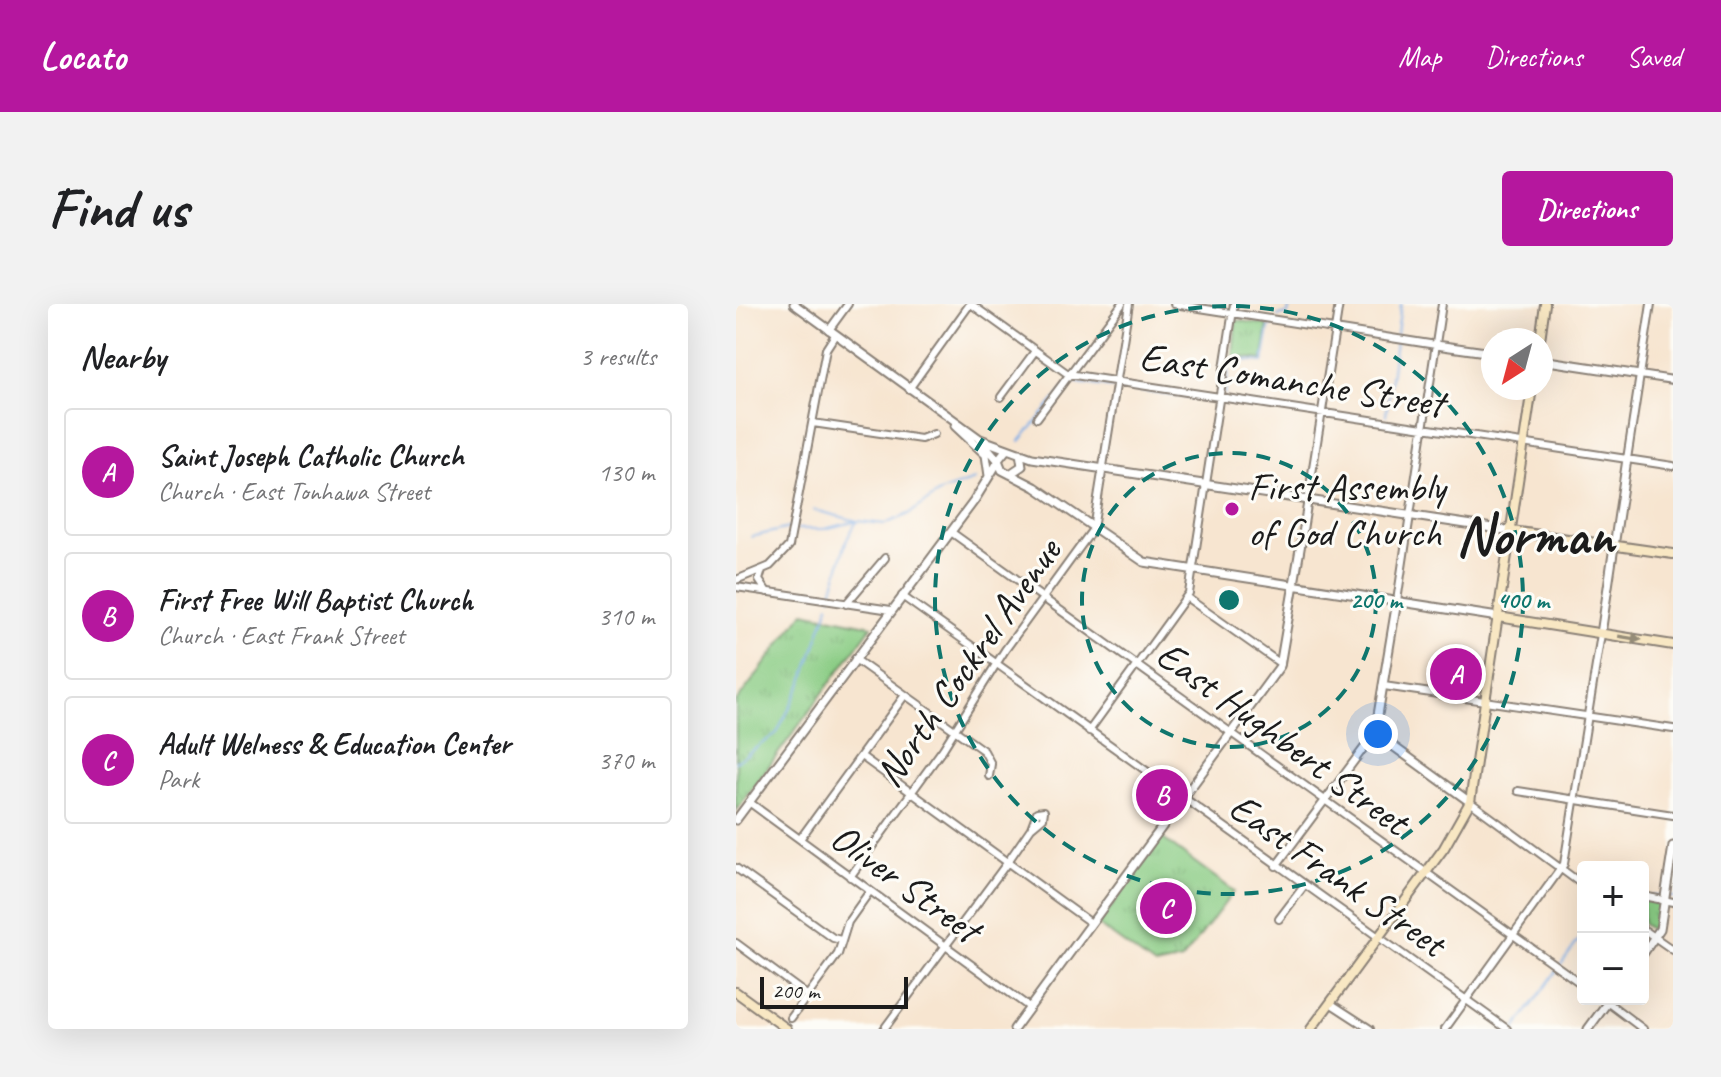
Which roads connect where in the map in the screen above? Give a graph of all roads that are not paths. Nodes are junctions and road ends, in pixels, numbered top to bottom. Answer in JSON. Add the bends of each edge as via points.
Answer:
{"nodes":[{"id":1,"x":794,"y":304,"type":"edge"},
{"id":2,"x":848,"y":304,"type":"edge"},
{"id":3,"x":970,"y":304,"type":"edge"},
{"id":4,"x":1122,"y":304,"type":"edge"},
{"id":5,"x":1129,"y":304,"type":"edge"},
{"id":6,"x":1174,"y":304,"type":"edge"},
{"id":7,"x":1234,"y":304,"type":"edge"},
{"id":8,"x":1339,"y":304,"type":"edge"},
{"id":9,"x":1442,"y":304,"type":"edge"},
{"id":10,"x":1545,"y":304,"type":"edge"},
{"id":11,"x":1651,"y":304,"type":"edge"},
{"id":12,"x":1232,"y":314,"type":"junction"},
{"id":13,"x":1334,"y":328,"type":"junction"},
{"id":14,"x":1542,"y":328,"type":"edge"},
{"id":15,"x":832,"y":332,"type":"junction"},
{"id":16,"x":1436,"y":345,"type":"junction"},
{"id":17,"x":1035,"y":351,"type":"junction"},
{"id":18,"x":1481,"y":351,"type":"edge"},
{"id":19,"x":1553,"y":362,"type":"edge"},
{"id":20,"x":1068,"y":374,"type":"junction"},
{"id":21,"x":1640,"y":375,"type":"junction"},
{"id":22,"x":1673,"y":380,"type":"edge"},
{"id":23,"x":1118,"y":382,"type":"junction"},
{"id":24,"x":909,"y":389,"type":"junction"},
{"id":25,"x":1220,"y":396,"type":"junction"},
{"id":26,"x":1001,"y":397,"type":"dead end"},
{"id":27,"x":1530,"y":400,"type":"edge"},
{"id":28,"x":929,"y":403,"type":"junction"},
{"id":29,"x":1321,"y":412,"type":"junction"},
{"id":30,"x":1037,"y":418,"type":"dead end"},
{"id":31,"x":813,"y":423,"type":"junction"},
{"id":32,"x":1424,"y":428,"type":"junction"},
{"id":33,"x":934,"y":434,"type":"dead end"},
{"id":34,"x":980,"y":439,"type":"junction"},
{"id":35,"x":1525,"y":444,"type":"junction"},
{"id":36,"x":1006,"y":450,"type":"junction"},
{"id":37,"x":1020,"y":452,"type":"junction"},
{"id":38,"x":1045,"y":459,"type":"junction"},
{"id":39,"x":1627,"y":459,"type":"junction"},
{"id":40,"x":998,"y":461,"type":"junction"},
{"id":41,"x":1673,"y":466,"type":"edge"},
{"id":42,"x":1022,"y":468,"type":"junction"},
{"id":43,"x":1104,"y":468,"type":"junction"},
{"id":44,"x":1008,"y":473,"type":"junction"},
{"id":45,"x":987,"y":483,"type":"junction"},
{"id":46,"x":1206,"y":484,"type":"junction"},
{"id":47,"x":1035,"y":487,"type":"junction"},
{"id":48,"x":1308,"y":499,"type":"junction"},
{"id":49,"x":1410,"y":514,"type":"junction"},
{"id":50,"x":1093,"y":529,"type":"junction"},
{"id":51,"x":1512,"y":531,"type":"junction"},
{"id":52,"x":951,"y":532,"type":"junction"},
{"id":53,"x":1301,"y":543,"type":"joint"},
{"id":54,"x":1614,"y":544,"type":"junction"},
{"id":55,"x":1673,"y":554,"type":"edge"},
{"id":56,"x":885,"y":558,"type":"dead end"},
{"id":57,"x":762,"y":570,"type":"junction"},
{"id":58,"x":1193,"y":570,"type":"junction"},
{"id":59,"x":736,"y":580,"type":"edge"},
{"id":60,"x":1295,"y":585,"type":"junction"},
{"id":61,"x":736,"y":587,"type":"edge"},
{"id":62,"x":770,"y":593,"type":"junction"},
{"id":63,"x":902,"y":596,"type":"junction"},
{"id":64,"x":1186,"y":597,"type":"junction"},
{"id":65,"x":1044,"y":598,"type":"junction"},
{"id":66,"x":1397,"y":601,"type":"junction"},
{"id":67,"x":846,"y":604,"type":"junction"},
{"id":68,"x":891,"y":610,"type":"junction"},
{"id":69,"x":1498,"y":617,"type":"junction"},
{"id":70,"x":1601,"y":634,"type":"junction"},
{"id":71,"x":1673,"y":645,"type":"edge"},
{"id":72,"x":855,"y":659,"type":"junction"},
{"id":73,"x":997,"y":664,"type":"junction"},
{"id":74,"x":1281,"y":664,"type":"junction"},
{"id":75,"x":1137,"y":666,"type":"junction"},
{"id":76,"x":1384,"y":686,"type":"junction"},
{"id":77,"x":905,"y":695,"type":"junction"},
{"id":78,"x":1486,"y":701,"type":"junction"},
{"id":79,"x":1588,"y":717,"type":"junction"},
{"id":80,"x":1673,"y":729,"type":"edge"},
{"id":81,"x":954,"y":731,"type":"junction"},
{"id":82,"x":1089,"y":731,"type":"junction"},
{"id":83,"x":1375,"y":733,"type":"junction"},
{"id":84,"x":1230,"y":734,"type":"junction"},
{"id":85,"x":861,"y":756,"type":"junction"},
{"id":86,"x":989,"y":776,"type":"dead end"},
{"id":87,"x":1518,"y":791,"type":"dead end"},
{"id":88,"x":911,"y":794,"type":"junction"},
{"id":89,"x":1182,"y":798,"type":"junction"},
{"id":90,"x":1575,"y":800,"type":"junction"},
{"id":91,"x":749,"y":802,"type":"junction"},
{"id":92,"x":1325,"y":802,"type":"junction"},
{"id":93,"x":1470,"y":802,"type":"junction"},
{"id":94,"x":1673,"y":815,"type":"edge"},
{"id":95,"x":736,"y":820,"type":"edge"},
{"id":96,"x":1031,"y":828,"type":"dead end"},
{"id":97,"x":800,"y":839,"type":"junction"},
{"id":98,"x":1673,"y":846,"type":"edge"},
{"id":99,"x":1007,"y":863,"type":"junction"},
{"id":100,"x":1276,"y":866,"type":"junction"},
{"id":101,"x":736,"y":868,"type":"edge"},
{"id":102,"x":1562,"y":869,"type":"junction"},
{"id":103,"x":1426,"y":872,"type":"junction"},
{"id":104,"x":850,"y":877,"type":"junction"},
{"id":105,"x":1577,"y":880,"type":"edge"},
{"id":106,"x":1304,"y":886,"type":"junction"},
{"id":107,"x":870,"y":891,"type":"junction"},
{"id":108,"x":1667,"y":898,"type":"edge"},
{"id":109,"x":1279,"y":919,"type":"dead end"},
{"id":110,"x":1091,"y":923,"type":"junction"},
{"id":111,"x":1648,"y":933,"type":"edge"},
{"id":112,"x":1514,"y":934,"type":"junction"},
{"id":113,"x":1378,"y":936,"type":"junction"},
{"id":114,"x":1655,"y":938,"type":"junction"},
{"id":115,"x":841,"y":940,"type":"junction"},
{"id":116,"x":736,"y":943,"type":"edge"},
{"id":117,"x":945,"y":946,"type":"junction"},
{"id":118,"x":1649,"y":946,"type":"edge"},
{"id":119,"x":1673,"y":950,"type":"edge"},
{"id":120,"x":1577,"y":980,"type":"edge"},
{"id":121,"x":736,"y":992,"type":"edge"},
{"id":122,"x":808,"y":996,"type":"junction"},
{"id":123,"x":1467,"y":999,"type":"junction"},
{"id":124,"x":1330,"y":1003,"type":"junction"},
{"id":125,"x":1604,"y":1005,"type":"edge"},
{"id":126,"x":1613,"y":1005,"type":"edge"},
{"id":127,"x":1029,"y":1007,"type":"junction"},
{"id":128,"x":791,"y":1018,"type":"dead end"},
{"id":129,"x":787,"y":1029,"type":"edge"},
{"id":130,"x":884,"y":1029,"type":"edge"},
{"id":131,"x":1014,"y":1029,"type":"edge"},
{"id":132,"x":1311,"y":1029,"type":"edge"},
{"id":133,"x":1370,"y":1029,"type":"edge"},
{"id":134,"x":1445,"y":1029,"type":"edge"},
{"id":135,"x":1507,"y":1029,"type":"edge"},
{"id":136,"x":1588,"y":1029,"type":"edge"},
{"id":137,"x":1643,"y":1029,"type":"edge"}],
"edges":[{"from":1,"to":15,"type":"street"},
{"from":2,"to":15,"type":"street"},
{"from":3,"to":17,"type":"street","name":"East Comanche Street"},
{"from":3,"to":24,"type":"street"},
{"from":4,"to":20,"type":"street"},
{"from":5,"to":23,"type":"street","name":"North Cockrel Avenue"},
{"from":6,"to":12,"type":"street"},
{"from":7,"to":12,"type":"street"},
{"from":8,"to":13,"type":"street"},
{"from":9,"to":16,"type":"street"},
{"from":10,"to":14,"type":"main road"},
{"from":11,"to":21,"type":"street"},
{"from":12,"to":13,"type":"street"},
{"from":12,"to":25,"type":"street"},
{"from":13,"to":16,"type":"street"},
{"from":13,"to":29,"type":"street"},
{"from":15,"to":24,"type":"street"},
{"from":15,"to":31,"type":"street"},
{"from":16,"to":18,"type":"street"},
{"from":16,"to":32,"type":"street"},
{"from":17,"to":20,"type":"street","name":"East Comanche Street"},
{"from":17,"to":26,"type":"street"},
{"from":19,"to":21,"type":"street"},
{"from":20,"to":23,"type":"street","name":"East Comanche Street"},
{"from":20,"to":30,"type":"street"},
{"from":21,"to":22,"type":"street"},
{"from":21,"to":39,"type":"street"},
{"from":23,"to":25,"type":"street","name":"East Comanche Street"},
{"from":23,"to":43,"type":"street","name":"North Cockrel Avenue"},
{"from":24,"to":28,"type":"street"},
{"from":25,"to":29,"type":"street","name":"East Comanche Street"},
{"from":25,"to":46,"type":"street"},
{"from":27,"to":35,"type":"main road"},
{"from":28,"to":34,"type":"street"},
{"from":28,"to":45,"type":"street","via":[[983,451],[989,466]]},
{"from":29,"to":32,"type":"street","name":"East Comanche Street"},
{"from":29,"to":48,"type":"street"},
{"from":31,"to":33,"type":"street","via":[[921,439]]},
{"from":31,"to":57,"type":"street","via":[[789,546],[783,557]]},
{"from":32,"to":35,"type":"street","name":"East Comanche Street"},
{"from":32,"to":49,"type":"street"},
{"from":34,"to":36,"type":"street"},
{"from":34,"to":40,"type":"street"},
{"from":35,"to":39,"type":"street","name":"East Comanche Street"},
{"from":35,"to":51,"type":"main road"},
{"from":36,"to":37,"type":"street"},
{"from":36,"to":40,"type":"street"},
{"from":37,"to":38,"type":"street"},
{"from":37,"to":42,"type":"street"},
{"from":38,"to":42,"type":"street"},
{"from":38,"to":43,"type":"street"},
{"from":39,"to":41,"type":"street","name":"East Comanche Street"},
{"from":39,"to":54,"type":"street"},
{"from":40,"to":44,"type":"street"},
{"from":40,"to":45,"type":"street"},
{"from":42,"to":44,"type":"street"},
{"from":42,"to":47,"type":"street"},
{"from":43,"to":46,"type":"street"},
{"from":43,"to":50,"type":"street","name":"North Cockrel Avenue"},
{"from":44,"to":45,"type":"street"},
{"from":44,"to":47,"type":"street"},
{"from":45,"to":52,"type":"street"},
{"from":46,"to":48,"type":"street"},
{"from":46,"to":58,"type":"street"},
{"from":47,"to":50,"type":"street"},
{"from":48,"to":49,"type":"street"},
{"from":48,"to":53,"type":"street"},
{"from":49,"to":51,"type":"street"},
{"from":49,"to":66,"type":"street"},
{"from":50,"to":58,"type":"street","via":[[1133,557]]},
{"from":50,"to":65,"type":"street","name":"North Cockrel Avenue"},
{"from":51,"to":54,"type":"main road"},
{"from":51,"to":69,"type":"main road"},
{"from":52,"to":63,"type":"street"},
{"from":52,"to":65,"type":"street","name":"East Hughbert Street"},
{"from":53,"to":60,"type":"street"},
{"from":54,"to":55,"type":"main road"},
{"from":54,"to":70,"type":"street"},
{"from":56,"to":67,"type":"street"},
{"from":57,"to":59,"type":"street"},
{"from":57,"to":62,"type":"street","via":[[759,580]]},
{"from":58,"to":60,"type":"street"},
{"from":58,"to":64,"type":"street"},
{"from":60,"to":66,"type":"street"},
{"from":60,"to":74,"type":"street"},
{"from":61,"to":62,"type":"street"},
{"from":62,"to":67,"type":"street"},
{"from":63,"to":68,"type":"street"},
{"from":63,"to":73,"type":"street","name":"East Frank Street"},
{"from":64,"to":74,"type":"street"},
{"from":64,"to":75,"type":"street"},
{"from":65,"to":73,"type":"street","name":"North Cockrel Avenue"},
{"from":65,"to":75,"type":"street","name":"East Hughbert Street"},
{"from":66,"to":69,"type":"street"},
{"from":66,"to":76,"type":"street"},
{"from":67,"to":68,"type":"street"},
{"from":68,"to":72,"type":"street"},
{"from":69,"to":70,"type":"main road"},
{"from":69,"to":78,"type":"main road"},
{"from":70,"to":71,"type":"main road","one_way":true},
{"from":70,"to":79,"type":"street"},
{"from":72,"to":77,"type":"street"},
{"from":72,"to":91,"type":"street"},
{"from":73,"to":81,"type":"street","name":"North Cockrel Avenue"},
{"from":73,"to":82,"type":"street","name":"East Frank Street"},
{"from":74,"to":84,"type":"street"},
{"from":75,"to":82,"type":"street"},
{"from":75,"to":84,"type":"street","name":"East Hughbert Street"},
{"from":76,"to":78,"type":"street"},
{"from":76,"to":83,"type":"street"},
{"from":77,"to":81,"type":"street"},
{"from":77,"to":85,"type":"street"},
{"from":78,"to":79,"type":"street"},
{"from":78,"to":93,"type":"main road"},
{"from":79,"to":80,"type":"street"},
{"from":79,"to":90,"type":"street"},
{"from":81,"to":86,"type":"street","via":[[986,753]]},
{"from":81,"to":88,"type":"street","name":"North Cockrel Avenue"},
{"from":82,"to":89,"type":"street","name":"East Frank Street"},
{"from":83,"to":92,"type":"street"},
{"from":83,"to":93,"type":"street"},
{"from":84,"to":89,"type":"street"},
{"from":84,"to":92,"type":"street","name":"East Hughbert Street"},
{"from":85,"to":88,"type":"street"},
{"from":85,"to":97,"type":"street"},
{"from":87,"to":90,"type":"street"},
{"from":88,"to":99,"type":"street"},
{"from":88,"to":104,"type":"street","name":"North Cockrel Avenue"},
{"from":89,"to":100,"type":"street","name":"East Frank Street"},
{"from":89,"to":110,"type":"street"},
{"from":90,"to":94,"type":"street"},
{"from":90,"to":102,"type":"street"},
{"from":91,"to":95,"type":"street"},
{"from":91,"to":97,"type":"street","name":"Oliver Street"},
{"from":92,"to":100,"type":"street"},
{"from":92,"to":103,"type":"street","name":"East Hughbert Street"},
{"from":93,"to":102,"type":"street"},
{"from":93,"to":103,"type":"main road"},
{"from":96,"to":99,"type":"street"},
{"from":97,"to":104,"type":"street","name":"Oliver Street"},
{"from":98,"to":108,"type":"street"},
{"from":99,"to":110,"type":"street"},
{"from":99,"to":117,"type":"street"},
{"from":100,"to":106,"type":"street","name":"East Frank Street"},
{"from":101,"to":115,"type":"street"},
{"from":102,"to":105,"type":"street"},
{"from":102,"to":112,"type":"street"},
{"from":103,"to":112,"type":"street","name":"East Hughbert Street"},
{"from":103,"to":113,"type":"main road"},
{"from":104,"to":107,"type":"street","name":"Oliver Street"},
{"from":106,"to":109,"type":"street"},
{"from":106,"to":113,"type":"street","name":"East Frank Street"},
{"from":107,"to":115,"type":"street"},
{"from":107,"to":117,"type":"street","name":"Oliver Street"},
{"from":108,"to":114,"type":"street"},
{"from":110,"to":127,"type":"street"},
{"from":111,"to":114,"type":"street"},
{"from":112,"to":120,"type":"street","name":"East Hughbert Street"},
{"from":112,"to":123,"type":"street"},
{"from":113,"to":123,"type":"street","name":"East Frank Street"},
{"from":113,"to":124,"type":"main road"},
{"from":114,"to":118,"type":"street"},
{"from":114,"to":119,"type":"street"},
{"from":115,"to":122,"type":"street","via":[[839,952]]},
{"from":116,"to":122,"type":"street"},
{"from":117,"to":127,"type":"street","name":"Oliver Street"},
{"from":117,"to":130,"type":"street"},
{"from":121,"to":129,"type":"main road"},
{"from":122,"to":128,"type":"street"},
{"from":123,"to":134,"type":"street"},
{"from":123,"to":135,"type":"street","name":"East Frank Street"},
{"from":124,"to":132,"type":"main road"},
{"from":124,"to":133,"type":"street"},
{"from":125,"to":136,"type":"street"},
{"from":126,"to":137,"type":"street"},
{"from":127,"to":131,"type":"street"}]}
